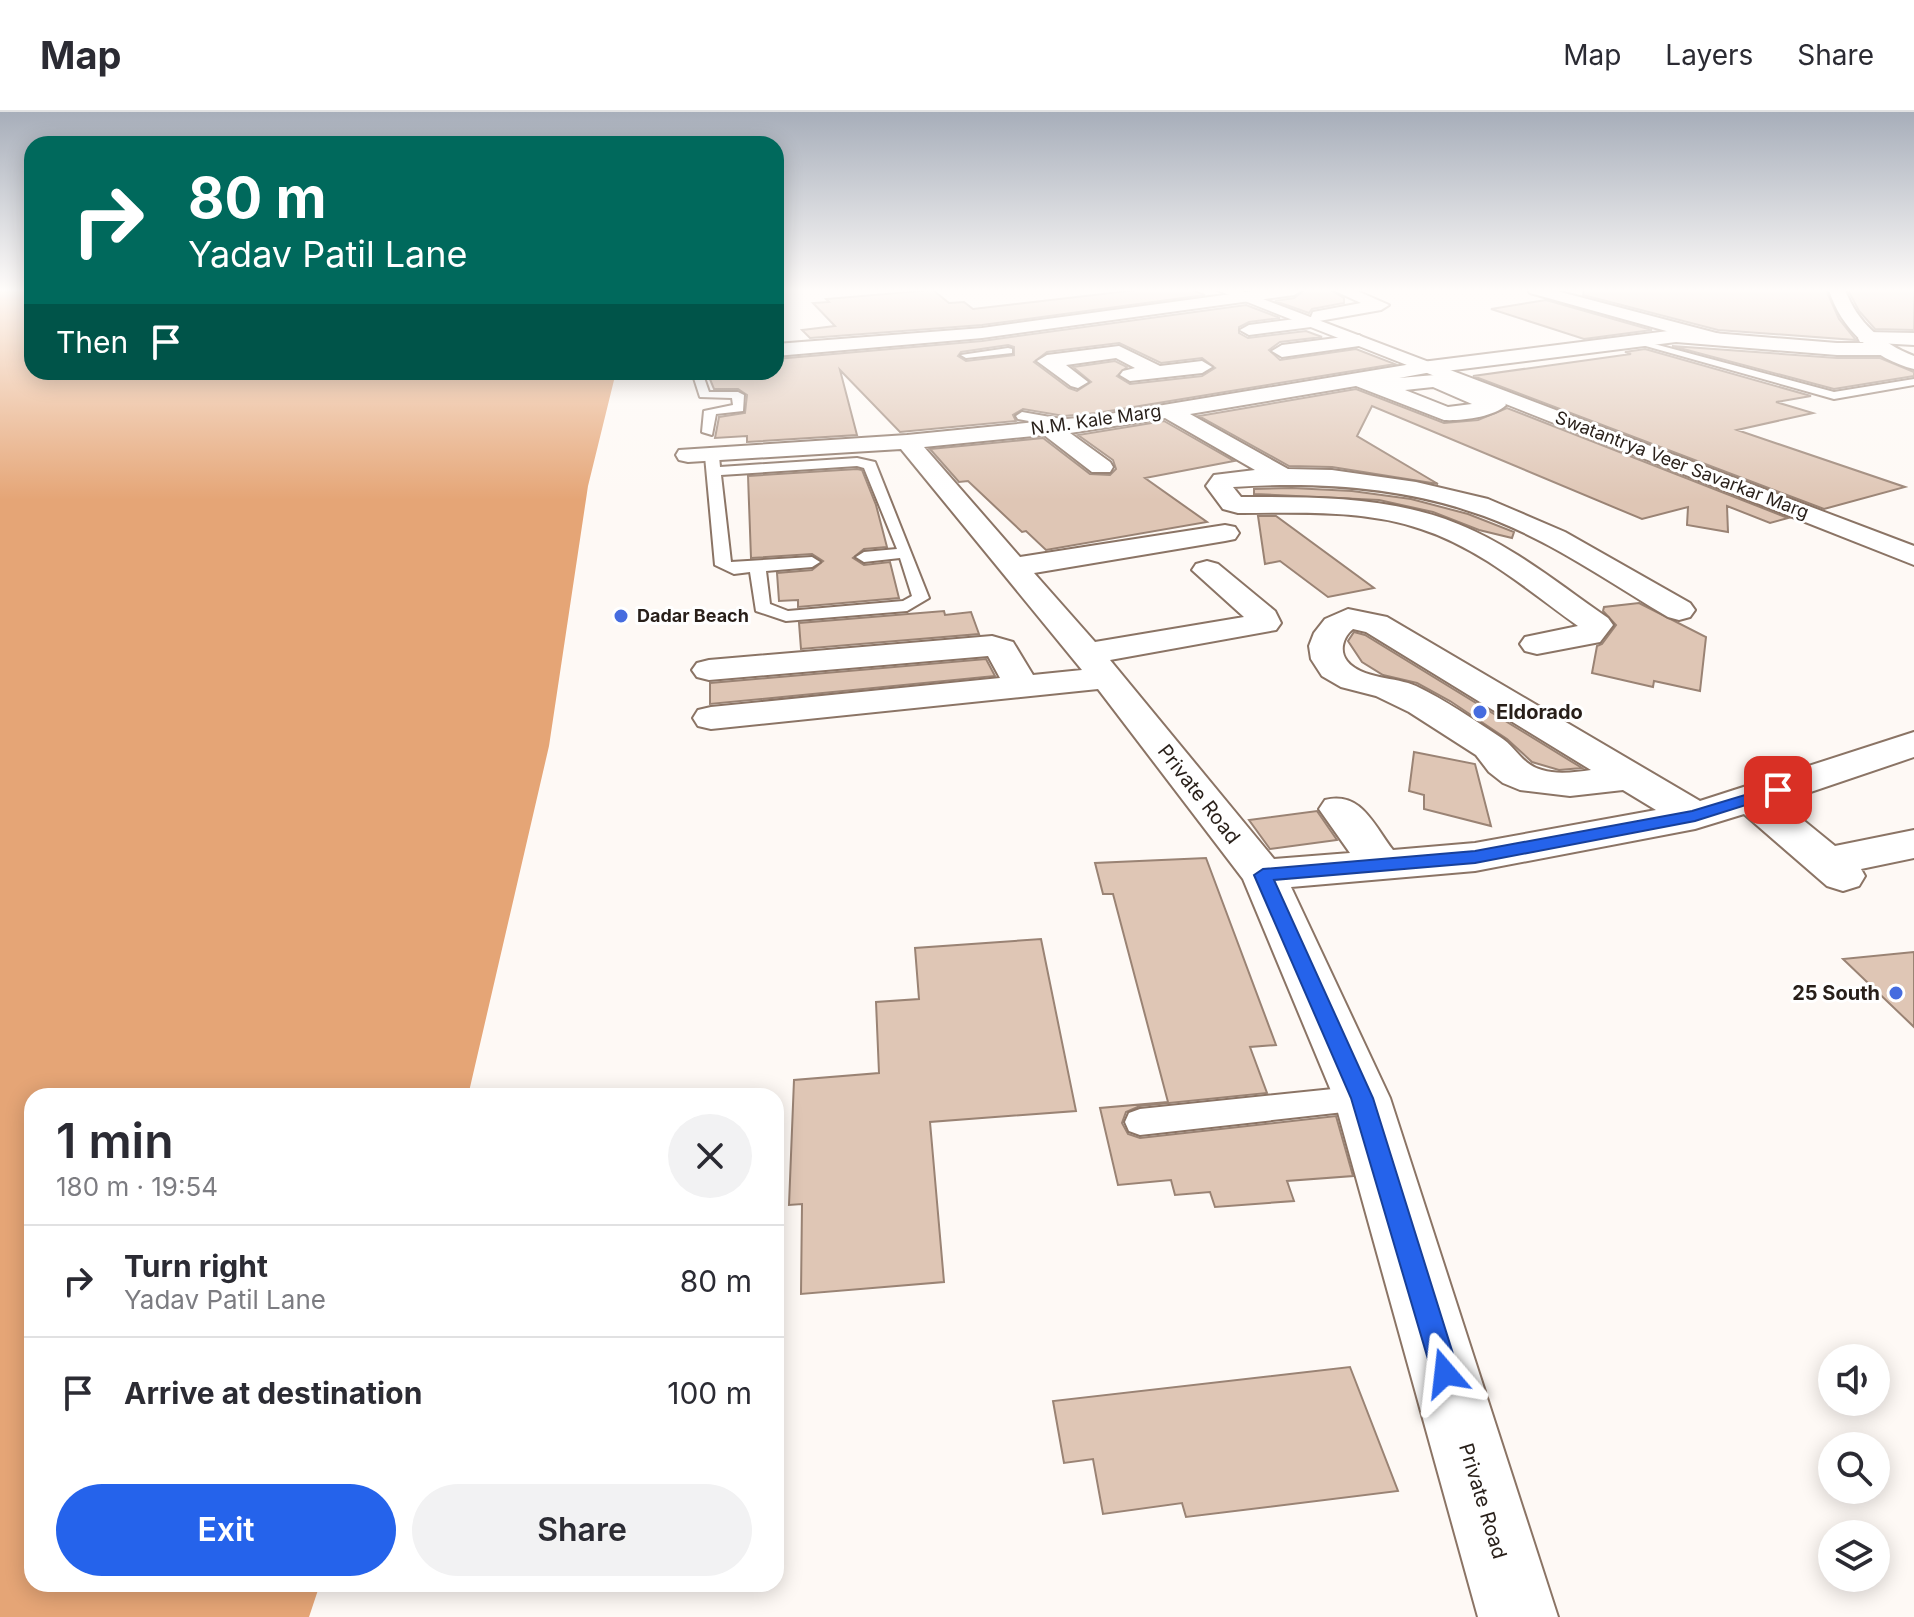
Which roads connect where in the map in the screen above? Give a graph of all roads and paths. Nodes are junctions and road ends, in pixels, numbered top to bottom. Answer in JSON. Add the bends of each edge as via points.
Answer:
{"nodes":[{"id":1,"x":1025,"y":360,"type":"edge"},
{"id":2,"x":1053,"y":360,"type":"edge"},
{"id":3,"x":1135,"y":360,"type":"edge"},
{"id":4,"x":1425,"y":360,"type":"edge"},
{"id":5,"x":1428,"y":360,"type":"edge"},
{"id":6,"x":1476,"y":360,"type":"edge"},
{"id":7,"x":1707,"y":360,"type":"edge"},
{"id":8,"x":1441,"y":365,"type":"junction"},
{"id":9,"x":1202,"y":367,"type":"dead end"},
{"id":10,"x":1157,"y":372,"type":"junction"},
{"id":11,"x":1914,"y":377,"type":"edge"},
{"id":12,"x":699,"y":380,"type":"edge"},
{"id":13,"x":1078,"y":382,"type":"junction"},
{"id":14,"x":1056,"y":385,"type":"junction"},
{"id":15,"x":1379,"y":387,"type":"junction"},
{"id":16,"x":1471,"y":389,"type":"junction"},
{"id":17,"x":1329,"y":395,"type":"junction"},
{"id":18,"x":1400,"y":407,"type":"dead end"},
{"id":19,"x":1167,"y":410,"type":"junction"},
{"id":20,"x":1069,"y":427,"type":"junction"},
{"id":21,"x":1017,"y":428,"type":"junction"},
{"id":22,"x":907,"y":442,"type":"junction"},
{"id":23,"x":711,"y":452,"type":"junction"},
{"id":24,"x":688,"y":455,"type":"dead end"},
{"id":25,"x":1038,"y":456,"type":"dead end"},
{"id":26,"x":1103,"y":459,"type":"dead end"},
{"id":27,"x":1283,"y":476,"type":"junction"},
{"id":28,"x":1914,"y":531,"type":"edge"},
{"id":29,"x":1225,"y":533,"type":"dead end"},
{"id":30,"x":906,"y":553,"type":"junction"},
{"id":31,"x":1914,"y":556,"type":"edge"},
{"id":32,"x":864,"y":557,"type":"dead end"},
{"id":33,"x":812,"y":562,"type":"dead end"},
{"id":34,"x":757,"y":567,"type":"junction"},
{"id":35,"x":1014,"y":567,"type":"junction"},
{"id":36,"x":1207,"y":570,"type":"dead end"},
{"id":37,"x":1679,"y":610,"type":"dead end"},
{"id":38,"x":1537,"y":644,"type":"dead end"},
{"id":39,"x":798,"y":663,"type":"junction"},
{"id":40,"x":1096,"y":666,"type":"junction"},
{"id":41,"x":709,"y":670,"type":"dead end"},
{"id":42,"x":1022,"y":687,"type":"junction"},
{"id":43,"x":809,"y":709,"type":"junction"},
{"id":44,"x":711,"y":718,"type":"dead end"},
{"id":45,"x":1905,"y":757,"type":"edge"},
{"id":46,"x":1628,"y":777,"type":"junction"},
{"id":47,"x":1750,"y":798,"type":"junction"},
{"id":48,"x":1695,"y":816,"type":"junction"},
{"id":49,"x":1243,"y":835,"type":"junction"},
{"id":50,"x":1914,"y":844,"type":"edge"},
{"id":51,"x":1362,"y":1098,"type":"junction"},
{"id":52,"x":1140,"y":1122,"type":"dead end"},
{"id":53,"x":1518,"y":1617,"type":"edge"}],
"edges":[{"from":1,"to":14,"type":"street"},
{"from":2,"to":13,"type":"street","via":[[1047,361]]},
{"from":3,"to":10,"type":"street"},
{"from":4,"to":8,"type":"street","name":"Swatantrya Veer Savarkar Marg"},
{"from":5,"to":8,"type":"street","name":"Swatantrya Veer Savarkar Marg"},
{"from":6,"to":8,"type":"street","name":"N.M. Kale Marg"},
{"from":7,"to":11,"type":"lane","via":[[1834,396]]},
{"from":8,"to":16,"type":"street","name":"Swatantrya Veer Savarkar Marg"},
{"from":8,"to":17,"type":"street","name":"N.M. Kale Marg"},
{"from":8,"to":28,"type":"street","name":"Swatantrya Veer Savarkar Marg"},
{"from":9,"to":10,"type":"street"},
{"from":10,"to":13,"type":"street"},
{"from":12,"to":23,"type":"lane","via":[[704,395],[738,395],[739,408],[710,411]]},
{"from":13,"to":14,"type":"street"},
{"from":14,"to":20,"type":"street"},
{"from":15,"to":16,"type":"street","via":[[1427,380]]},
{"from":15,"to":16,"type":"street","via":[[1448,414],[1495,405]]},
{"from":15,"to":17,"type":"street"},
{"from":16,"to":31,"type":"street","name":"Swatantrya Veer Savarkar Marg"},
{"from":17,"to":18,"type":"street"},
{"from":17,"to":19,"type":"street","name":"N.M. Kale Marg","via":[[1290,389]]},
{"from":19,"to":20,"type":"street","name":"N.M. Kale Marg"},
{"from":19,"to":27,"type":"street"},
{"from":20,"to":21,"type":"street","name":"N.M. Kale Marg"},
{"from":20,"to":26,"type":"street"},
{"from":21,"to":22,"type":"street","name":"N.M. Kale Marg"},
{"from":21,"to":25,"type":"street"},
{"from":22,"to":23,"type":"street","name":"N.M. Kale Marg"},
{"from":22,"to":35,"type":"street","name":"Private Road"},
{"from":23,"to":24,"type":"street","name":"N.M. Kale Marg"},
{"from":23,"to":30,"type":"lane","via":[[870,465]]},
{"from":23,"to":34,"type":"lane","via":[[723,565]]},
{"from":27,"to":37,"type":"street","via":[[1360,482],[1479,505],[1555,538]]},
{"from":27,"to":38,"type":"street","via":[[1223,480],[1219,486],[1238,505],[1358,507],[1434,523],[1469,540],[1597,625],[1588,635]]},
{"from":29,"to":35,"type":"street"},
{"from":30,"to":32,"type":"lane"},
{"from":30,"to":34,"type":"lane","via":[[921,598],[907,606],[773,613],[762,607]]},
{"from":33,"to":34,"type":"lane"},
{"from":35,"to":40,"type":"street","name":"Private Road"},
{"from":36,"to":40,"type":"street","via":[[1265,623]]},
{"from":39,"to":41,"type":"street"},
{"from":39,"to":42,"type":"street","via":[[992,646],[1001,649]]},
{"from":39,"to":43,"type":"street"},
{"from":40,"to":42,"type":"street"},
{"from":40,"to":49,"type":"street","name":"Private Road"},
{"from":42,"to":43,"type":"street"},
{"from":43,"to":44,"type":"street"},
{"from":45,"to":47,"type":"street"},
{"from":46,"to":46,"type":"street","via":[[1376,624],[1348,619],[1331,631],[1326,645],[1330,663],[1342,676],[1400,692],[1490,747],[1496,760],[1520,776],[1557,787]]},
{"from":46,"to":48,"type":"street"},
{"from":47,"to":48,"type":"street"},
{"from":47,"to":50,"type":"street","via":[[1835,869]]},
{"from":48,"to":49,"type":"street","via":[[1475,857],[1358,838],[1266,853]]},
{"from":49,"to":51,"type":"street","name":"Private Road"},
{"from":51,"to":52,"type":"lane"},
{"from":51,"to":53,"type":"street","name":"Private Road"}]}
